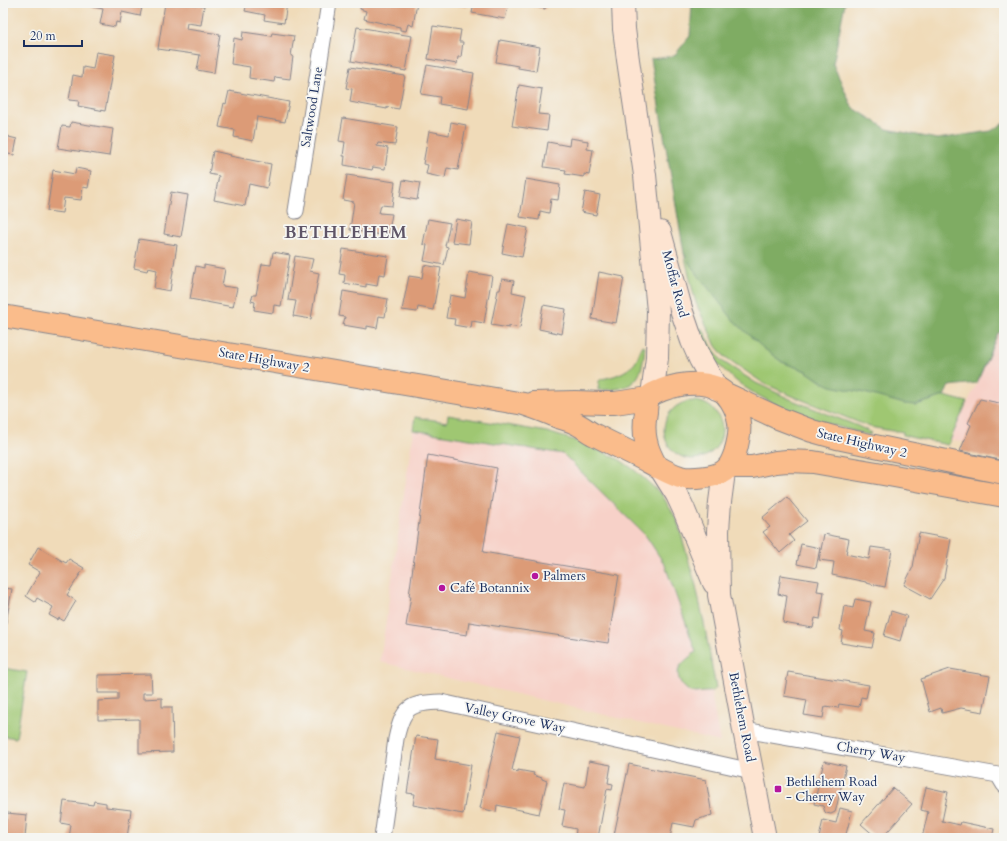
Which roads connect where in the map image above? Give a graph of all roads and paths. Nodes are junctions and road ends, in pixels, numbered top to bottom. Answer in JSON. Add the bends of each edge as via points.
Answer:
{"nodes":[{"id":1,"x":329,"y":3,"type":"edge"},
{"id":2,"x":623,"y":3,"type":"edge"},
{"id":3,"x":645,"y":175,"type":"junction"},
{"id":4,"x":296,"y":211,"type":"dead end"},
{"id":5,"x":3,"y":316,"type":"edge"},
{"id":6,"x":722,"y":391,"type":"junction"},
{"id":7,"x":650,"y":396,"type":"junction"},
{"id":8,"x":524,"y":404,"type":"junction"},
{"id":9,"x":659,"y":467,"type":"junction"},
{"id":10,"x":726,"y":469,"type":"junction"},
{"id":11,"x":1004,"y":473,"type":"edge"},
{"id":12,"x":1004,"y":496,"type":"edge"},
{"id":13,"x":719,"y":595,"type":"junction"},
{"id":14,"x":744,"y":730,"type":"junction"},
{"id":15,"x":752,"y":770,"type":"junction"},
{"id":16,"x":1002,"y":777,"type":"edge"},
{"id":17,"x":382,"y":838,"type":"edge"},
{"id":18,"x":765,"y":838,"type":"edge"}],
"edges":[{"from":1,"to":4,"type":"street","name":"Saltwood Lane"},
{"from":2,"to":3,"type":"main road","name":"Moffat Road","via":[[624,29]]},
{"from":3,"to":6,"type":"main road","name":"Moffat Road","via":[[688,330],[700,359]]},
{"from":3,"to":7,"type":"main road","name":"Moffat Road","via":[[658,311],[657,358]]},
{"from":5,"to":8,"type":"highway","name":"State Highway 2"},
{"from":6,"to":7,"type":"highway","via":[[702,384],[686,384]]},
{"from":6,"to":10,"type":"highway","via":[[731,400],[740,426],[734,456]]},
{"from":6,"to":11,"type":"highway","name":"State Highway 2","via":[[812,431],[870,446]]},
{"from":7,"to":8,"type":"highway","name":"State Highway 2","via":[[604,404]]},
{"from":7,"to":9,"type":"highway","via":[[644,429],[649,450]]},
{"from":8,"to":9,"type":"highway","name":"State Highway 2","via":[[575,423]]},
{"from":9,"to":10,"type":"highway","via":[[681,477],[695,478],[716,474]]},
{"from":9,"to":13,"type":"main road","name":"Bethlehem Road","via":[[677,495]]},
{"from":10,"to":12,"type":"highway","name":"State Highway 2","via":[[788,461],[813,462]]},
{"from":10,"to":13,"type":"main road","name":"Bethlehem Road","via":[[718,531]]},
{"from":13,"to":14,"type":"main road","name":"Bethlehem Road"},
{"from":14,"to":15,"type":"main road","name":"Bethlehem Road"},
{"from":14,"to":16,"type":"street","name":"Cherry Way"},
{"from":15,"to":17,"type":"street","name":"Valley Grove Way","via":[[441,702],[423,702],[404,714],[399,726]]},
{"from":15,"to":18,"type":"main road","name":"Bethlehem Road"}]}
